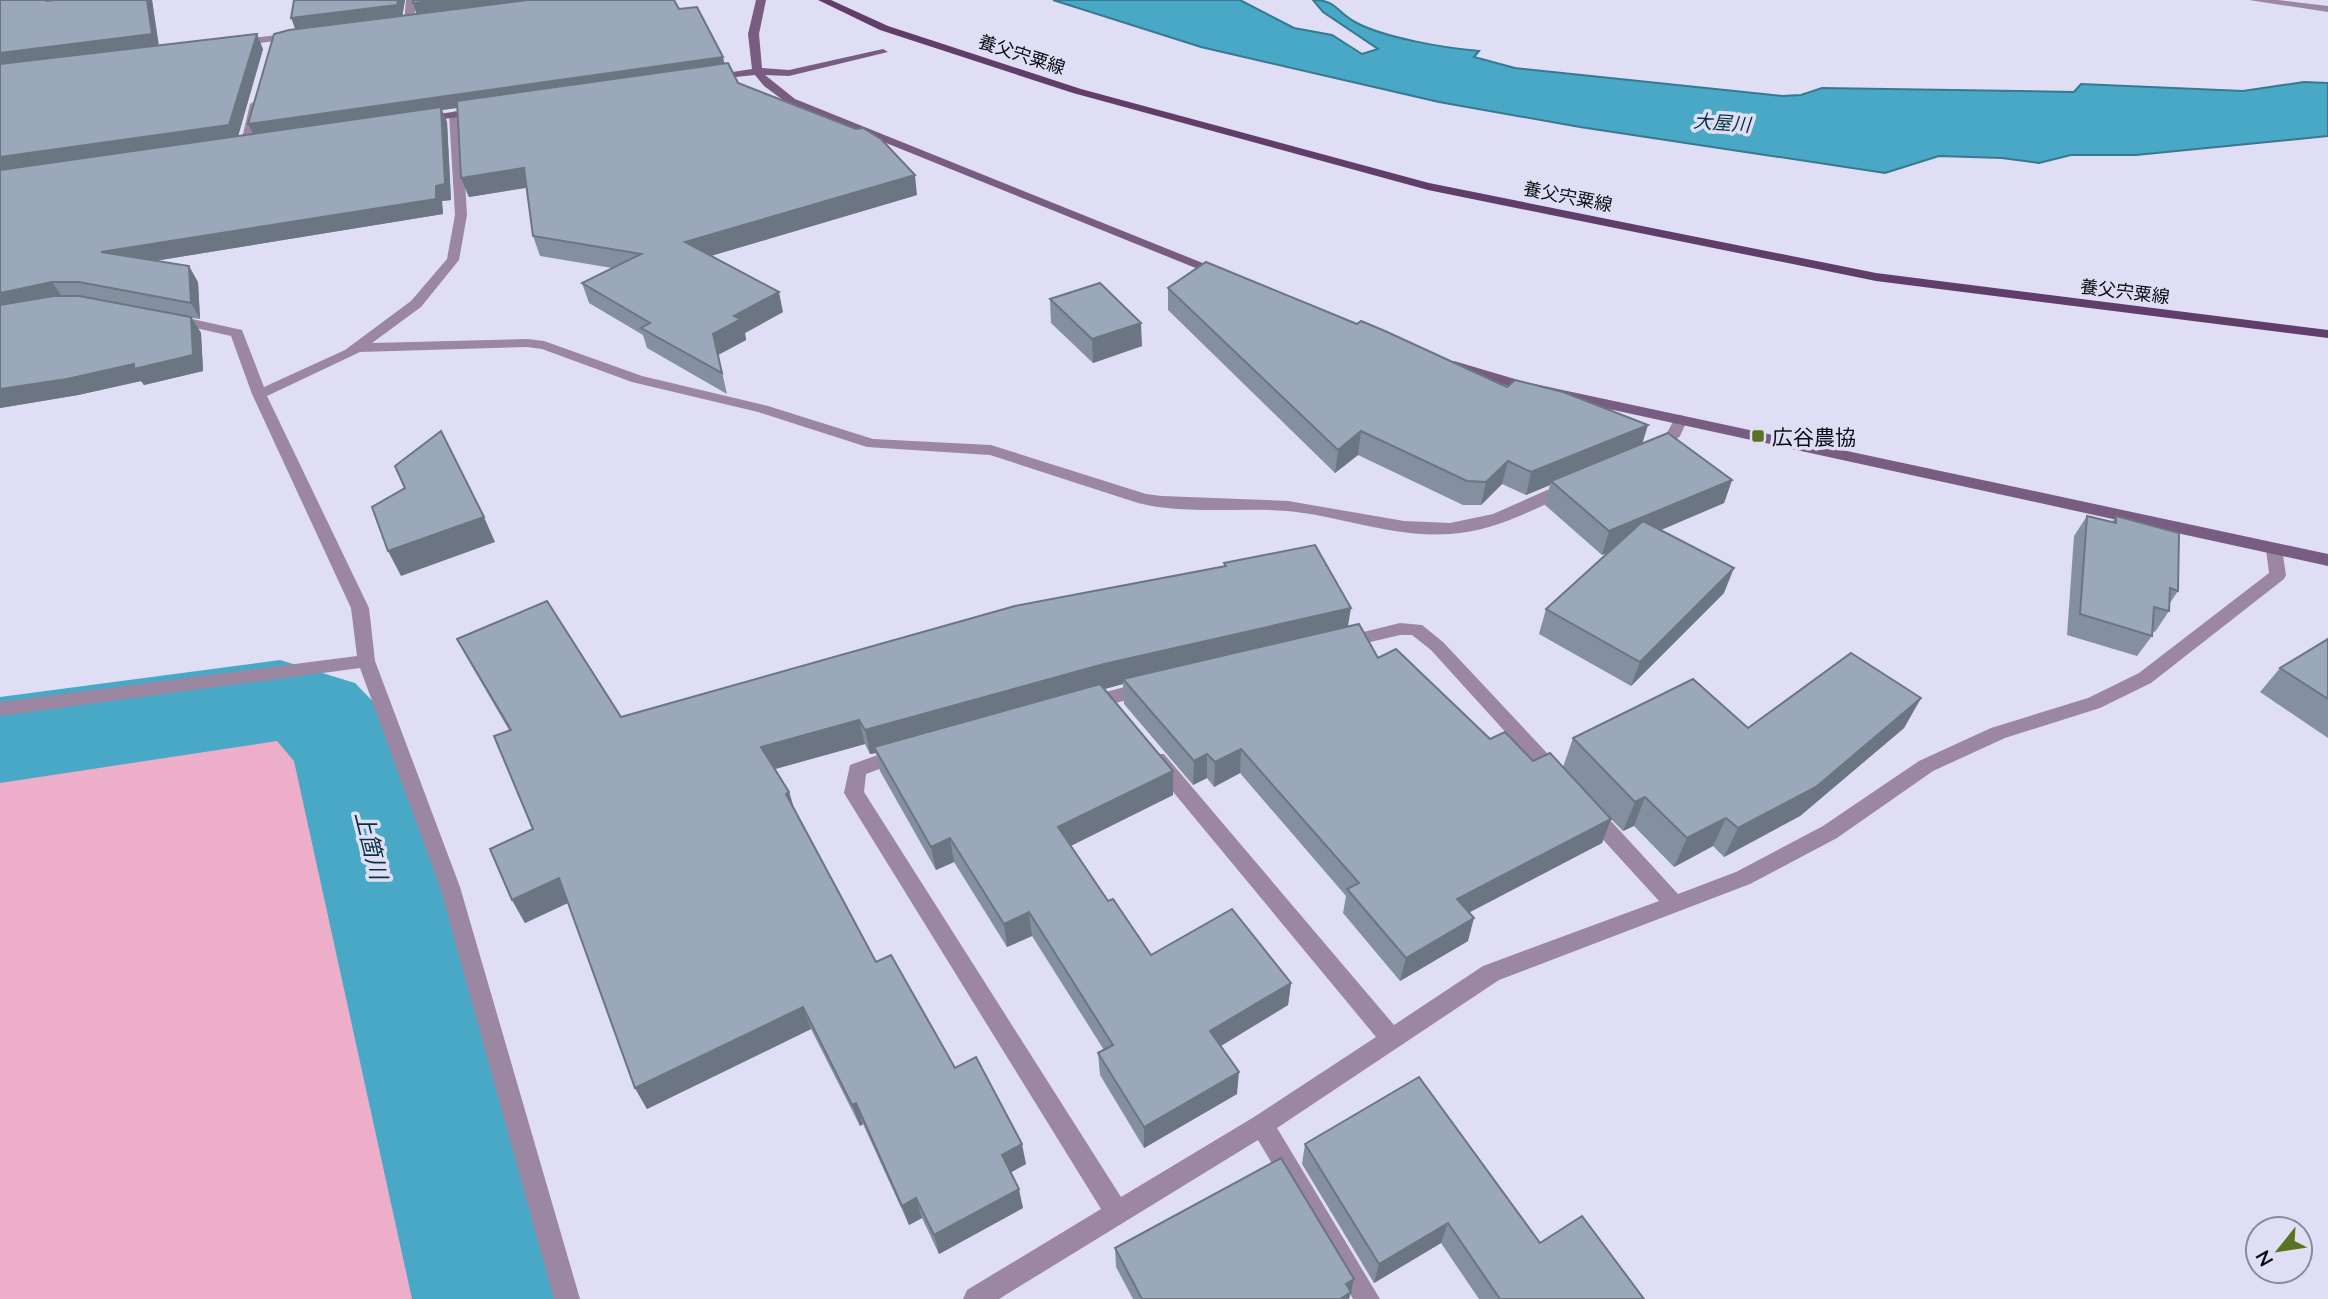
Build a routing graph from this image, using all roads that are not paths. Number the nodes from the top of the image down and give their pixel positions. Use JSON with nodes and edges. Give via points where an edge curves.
{"nodes":[{"id":1,"x":411,"y":0,"type":"edge"},
{"id":2,"x":761,"y":0,"type":"edge"},
{"id":3,"x":823,"y":0,"type":"edge"},
{"id":4,"x":2254,"y":0,"type":"edge"},
{"id":5,"x":2328,"y":9,"type":"edge"},
{"id":6,"x":423,"y":21,"type":"edge"},
{"id":7,"x":409,"y":23,"type":"junction"},
{"id":8,"x":396,"y":24,"type":"edge"},
{"id":9,"x":301,"y":36,"type":"edge"},
{"id":10,"x":274,"y":39,"type":"junction"},
{"id":11,"x":221,"y":45,"type":"edge"},
{"id":12,"x":271,"y":52,"type":"edge"},
{"id":13,"x":883,"y":52,"type":"dead end"},
{"id":14,"x":758,"y":71,"type":"junction"},
{"id":15,"x":703,"y":79,"type":"edge"},
{"id":16,"x":259,"y":92,"type":"edge"},
{"id":17,"x":496,"y":108,"type":"edge"},
{"id":18,"x":455,"y":114,"type":"junction"},
{"id":19,"x":415,"y":120,"type":"edge"},
{"id":20,"x":257,"y":143,"type":"edge"},
{"id":21,"x":244,"y":145,"type":"junction"},
{"id":22,"x":230,"y":147,"type":"edge"},
{"id":23,"x":1244,"y":282,"type":"edge"},
{"id":24,"x":156,"y":316,"type":"edge"},
{"id":25,"x":2328,"y":334,"type":"edge"},
{"id":26,"x":356,"y":348,"type":"junction"},
{"id":27,"x":1442,"y":360,"type":"edge"},
{"id":28,"x":259,"y":394,"type":"junction"},
{"id":29,"x":1681,"y":419,"type":"junction"},
{"id":30,"x":1635,"y":460,"type":"edge"},
{"id":31,"x":1586,"y":480,"type":"edge"},
{"id":32,"x":2274,"y":549,"type":"junction"},
{"id":33,"x":2328,"y":560,"type":"edge"},
{"id":34,"x":1320,"y":648,"type":"edge"},
{"id":35,"x":366,"y":660,"type":"junction"},
{"id":36,"x":1172,"y":682,"type":"edge"},
{"id":37,"x":1106,"y":698,"type":"junction"},
{"id":38,"x":0,"y":709,"type":"edge"},
{"id":39,"x":1066,"y":709,"type":"edge"},
{"id":40,"x":1124,"y":719,"type":"edge"},
{"id":41,"x":1141,"y":741,"type":"edge"},
{"id":42,"x":922,"y":748,"type":"edge"},
{"id":43,"x":1565,"y":785,"type":"edge"},
{"id":44,"x":1583,"y":804,"type":"edge"},
{"id":45,"x":1675,"y":904,"type":"junction"},
{"id":46,"x":1391,"y":1038,"type":"junction"},
{"id":47,"x":1262,"y":1125,"type":"junction"},
{"id":48,"x":1117,"y":1212,"type":"junction"},
{"id":49,"x":567,"y":1299,"type":"edge"},
{"id":50,"x":976,"y":1299,"type":"edge"},
{"id":51,"x":1367,"y":1299,"type":"edge"}],
"edges":[{"from":1,"to":7,"type":"street"},
{"from":2,"to":14,"type":"street","via":[[754,18]]},
{"from":3,"to":25,"type":"main road","name":"養父宍粟線","via":[[884,27],[1077,91],[1428,186],[1876,277]]},
{"from":4,"to":5,"type":"street"},
{"from":6,"to":7,"type":"street"},
{"from":7,"to":8,"type":"street"},
{"from":9,"to":10,"type":"street"},
{"from":10,"to":11,"type":"street"},
{"from":10,"to":12,"type":"street"},
{"from":13,"to":14,"type":"street","via":[[789,73]]},
{"from":14,"to":15,"type":"street"},
{"from":14,"to":23,"type":"street","via":[[791,100]]},
{"from":16,"to":21,"type":"street"},
{"from":17,"to":18,"type":"street"},
{"from":18,"to":19,"type":"street"},
{"from":18,"to":26,"type":"street","via":[[461,215],[453,260],[416,304]]},
{"from":20,"to":21,"type":"street"},
{"from":21,"to":22,"type":"street"},
{"from":24,"to":28,"type":"street","via":[[237,333]]},
{"from":26,"to":28,"type":"street"},
{"from":26,"to":31,"type":"street","via":[[544,345],[637,379],[763,409],[872,444],[991,450],[1168,503],[1290,506],[1392,526],[1439,529],[1474,525]]},
{"from":27,"to":29,"type":"street","via":[[1522,386]]},
{"from":28,"to":35,"type":"street","via":[[360,608]]},
{"from":29,"to":30,"type":"street","via":[[1659,449]]},
{"from":29,"to":32,"type":"street"},
{"from":32,"to":33,"type":"street"},
{"from":32,"to":45,"type":"street","via":[[2278,575],[2144,678],[2094,703],[1998,733],[1927,766],[1830,832],[1743,878]]},
{"from":34,"to":43,"type":"street","via":[[1416,629]]},
{"from":35,"to":38,"type":"street"},
{"from":35,"to":49,"type":"street","via":[[450,887]]},
{"from":36,"to":37,"type":"street"},
{"from":37,"to":39,"type":"street"},
{"from":37,"to":40,"type":"street"},
{"from":41,"to":46,"type":"street"},
{"from":42,"to":48,"type":"street","via":[[858,770],[855,793]]},
{"from":44,"to":45,"type":"street"},
{"from":45,"to":46,"type":"street","via":[[1490,973]]},
{"from":46,"to":47,"type":"street"},
{"from":47,"to":48,"type":"street"},
{"from":47,"to":51,"type":"street"},
{"from":48,"to":50,"type":"street"}]}
